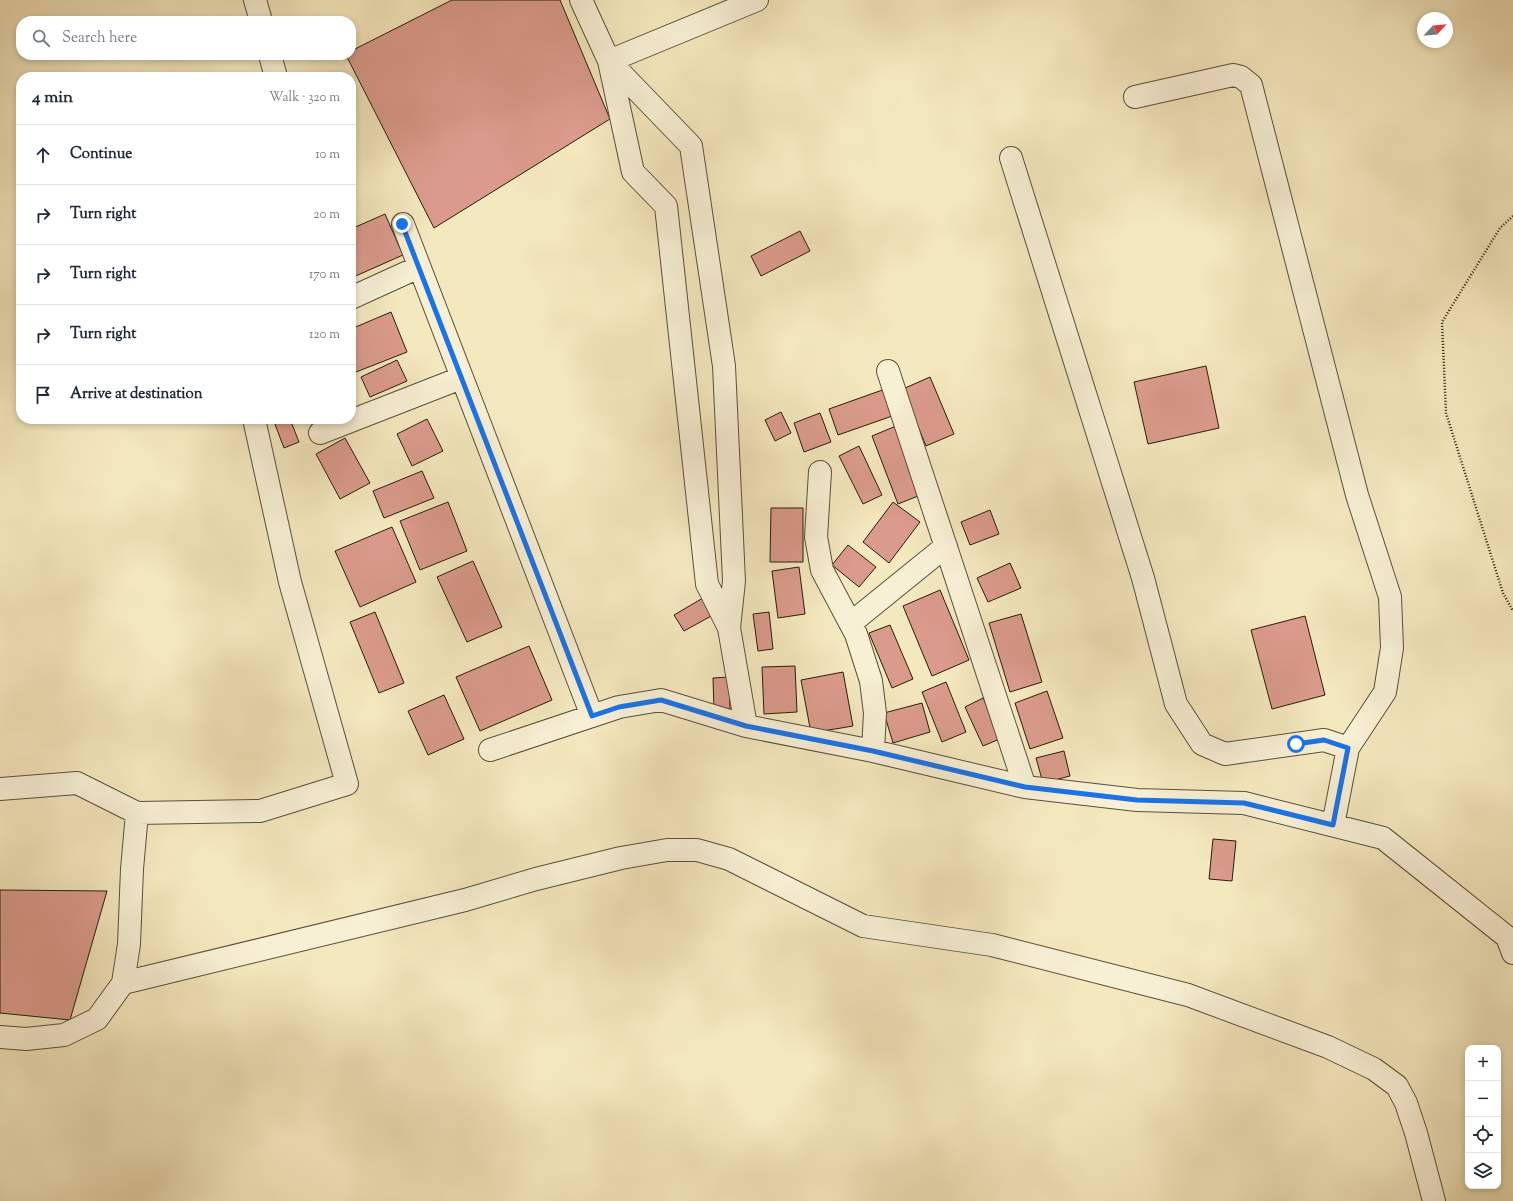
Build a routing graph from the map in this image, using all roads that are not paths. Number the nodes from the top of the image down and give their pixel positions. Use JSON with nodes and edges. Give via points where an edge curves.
{"nodes":[{"id":1,"x":255,"y":0,"type":"edge"},
{"id":2,"x":581,"y":0,"type":"edge"},
{"id":3,"x":757,"y":0,"type":"edge"},
{"id":4,"x":260,"y":16,"type":"edge"},
{"id":5,"x":271,"y":60,"type":"edge"},
{"id":6,"x":609,"y":61,"type":"junction"},
{"id":7,"x":275,"y":72,"type":"edge"},
{"id":8,"x":1135,"y":97,"type":"dead end"},
{"id":9,"x":1011,"y":158,"type":"dead end"},
{"id":10,"x":402,"y":224,"type":"dead end"},
{"id":11,"x":419,"y":267,"type":"junction"},
{"id":12,"x":356,"y":296,"type":"edge"},
{"id":13,"x":888,"y":371,"type":"dead end"},
{"id":14,"x":461,"y":378,"type":"junction"},
{"id":15,"x":356,"y":419,"type":"edge"},
{"id":16,"x":255,"y":424,"type":"edge"},
{"id":17,"x":343,"y":424,"type":"edge"},
{"id":18,"x":320,"y":433,"type":"dead end"},
{"id":19,"x":820,"y":472,"type":"dead end"},
{"id":20,"x":946,"y":546,"type":"junction"},
{"id":21,"x":851,"y":623,"type":"junction"},
{"id":22,"x":729,"y":628,"type":"junction"},
{"id":23,"x":592,"y":716,"type":"junction"},
{"id":24,"x":746,"y":726,"type":"junction"},
{"id":25,"x":1348,"y":748,"type":"junction"},
{"id":26,"x":490,"y":750,"type":"dead end"},
{"id":27,"x":873,"y":751,"type":"junction"},
{"id":28,"x":1025,"y":787,"type":"junction"},
{"id":29,"x":0,"y":789,"type":"edge"},
{"id":30,"x":137,"y":813,"type":"junction"},
{"id":31,"x":1333,"y":825,"type":"junction"},
{"id":32,"x":1513,"y":953,"type":"edge"},
{"id":33,"x":123,"y":983,"type":"junction"},
{"id":34,"x":0,"y":1037,"type":"edge"},
{"id":35,"x":1434,"y":1201,"type":"edge"}],
"edges":[{"from":1,"to":4,"type":"street"},
{"from":2,"to":6,"type":"street"},
{"from":3,"to":6,"type":"street"},
{"from":5,"to":7,"type":"street"},
{"from":6,"to":22,"type":"street","via":[[633,172],[666,206],[707,584]]},
{"from":6,"to":22,"type":"street","via":[[691,146],[724,366],[734,581]]},
{"from":8,"to":25,"type":"street","via":[[1233,74],[1251,85],[1357,495],[1390,597],[1392,648],[1385,692]]},
{"from":9,"to":25,"type":"street","via":[[1143,578],[1176,704],[1202,744],[1225,754],[1324,740]]},
{"from":10,"to":11,"type":"street"},
{"from":11,"to":12,"type":"street"},
{"from":11,"to":14,"type":"street"},
{"from":13,"to":20,"type":"street"},
{"from":14,"to":15,"type":"street"},
{"from":14,"to":23,"type":"street"},
{"from":16,"to":30,"type":"street","via":[[290,582],[347,784],[260,811]]},
{"from":17,"to":18,"type":"street"},
{"from":19,"to":21,"type":"street","via":[[816,537],[822,570]]},
{"from":20,"to":21,"type":"street"},
{"from":20,"to":28,"type":"street"},
{"from":21,"to":27,"type":"street","via":[[871,681],[875,712]]},
{"from":22,"to":24,"type":"street"},
{"from":23,"to":24,"type":"street","via":[[619,707],[661,700]]},
{"from":23,"to":26,"type":"street"},
{"from":24,"to":27,"type":"street"},
{"from":25,"to":31,"type":"street"},
{"from":27,"to":28,"type":"street"},
{"from":28,"to":31,"type":"street","via":[[1137,800],[1244,803]]},
{"from":29,"to":30,"type":"street","via":[[77,783]]},
{"from":30,"to":33,"type":"street","via":[[129,944]]},
{"from":31,"to":32,"type":"street","via":[[1383,838],[1507,937]]},
{"from":33,"to":34,"type":"street","via":[[97,1019],[64,1035],[26,1039]]},
{"from":33,"to":35,"type":"street","via":[[465,900],[621,858],[667,850],[697,850],[729,859],[863,926],[992,945],[1188,995],[1328,1047],[1374,1068],[1397,1086],[1406,1103]]}]}
